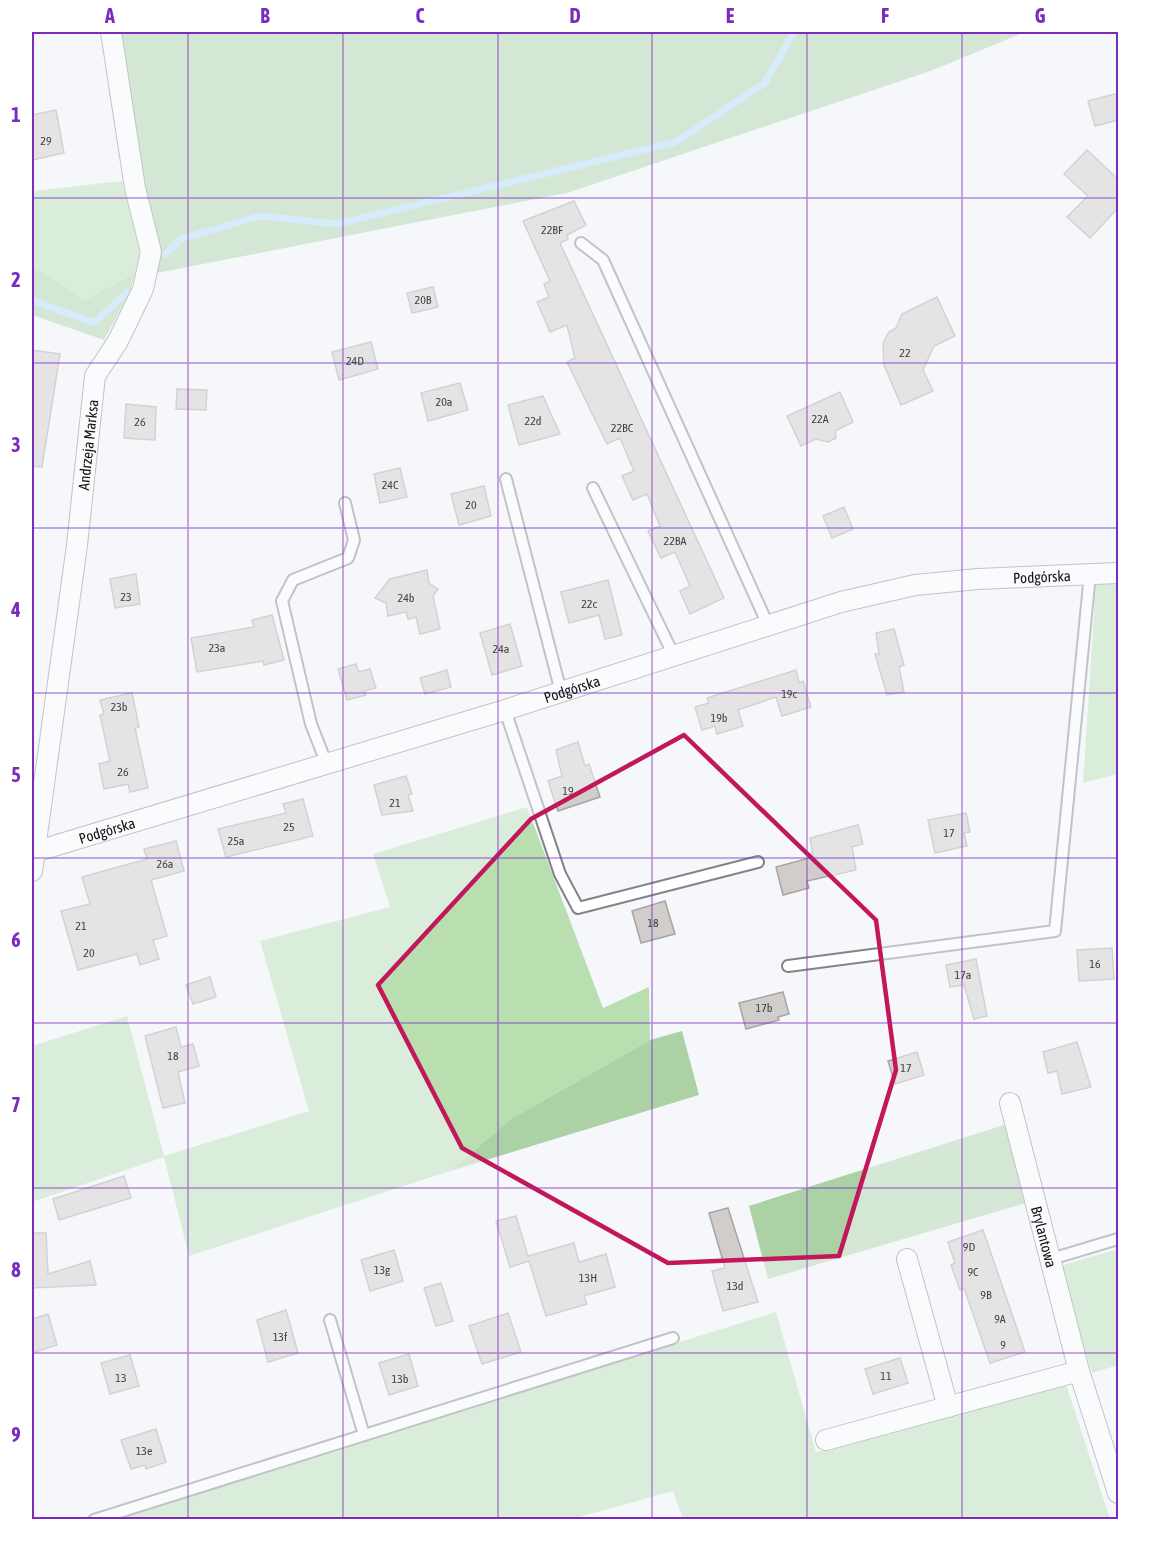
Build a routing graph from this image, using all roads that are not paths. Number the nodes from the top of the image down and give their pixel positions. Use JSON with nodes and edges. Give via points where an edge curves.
{"nodes":[{"id":1,"x":111,"y":32,"type":"edge"},
{"id":2,"x":581,"y":243,"type":"dead end"},
{"id":3,"x":506,"y":479,"type":"dead end"},
{"id":4,"x":594,"y":488,"type":"dead end"},
{"id":5,"x":345,"y":503,"type":"dead end"},
{"id":6,"x":1119,"y":573,"type":"edge"},
{"id":7,"x":1090,"y":574,"type":"junction"},
{"id":8,"x":768,"y":625,"type":"junction"},
{"id":9,"x":674,"y":656,"type":"junction"},
{"id":10,"x":561,"y":692,"type":"junction"},
{"id":11,"x":505,"y":710,"type":"junction"},
{"id":12,"x":41,"y":720,"type":"edge"},
{"id":13,"x":327,"y":765,"type":"junction"},
{"id":14,"x":33,"y":862,"type":"edge"},
{"id":15,"x":758,"y":862,"type":"dead end"},
{"id":16,"x":788,"y":966,"type":"dead end"},
{"id":17,"x":1010,"y":1103,"type":"dead end"},
{"id":18,"x":1119,"y":1239,"type":"edge"},
{"id":19,"x":907,"y":1259,"type":"dead end"},
{"id":20,"x":1050,"y":1259,"type":"junction"},
{"id":21,"x":330,"y":1320,"type":"dead end"},
{"id":22,"x":674,"y":1338,"type":"dead end"},
{"id":23,"x":1079,"y":1371,"type":"junction"},
{"id":24,"x":948,"y":1407,"type":"junction"},
{"id":25,"x":364,"y":1435,"type":"junction"},
{"id":26,"x":826,"y":1440,"type":"dead end"},
{"id":27,"x":1119,"y":1493,"type":"edge"},
{"id":28,"x":94,"y":1520,"type":"edge"}],
"edges":[{"from":1,"to":12,"type":"street","name":"Andrzeja Marksa","via":[[135,188],[151,252],[143,289],[118,341],[95,376],[77,545]]},
{"from":2,"to":8,"type":"lane","via":[[603,260]]},
{"from":3,"to":10,"type":"lane"},
{"from":4,"to":9,"type":"lane"},
{"from":5,"to":13,"type":"lane","via":[[354,540],[348,558],[293,580],[282,601],[311,724]]},
{"from":6,"to":7,"type":"street","name":"Podgórska"},
{"from":7,"to":8,"type":"street","name":"Podgórska","via":[[915,585],[841,602]]},
{"from":7,"to":16,"type":"lane","via":[[1055,931]]},
{"from":8,"to":9,"type":"street","name":"Podgórska"},
{"from":9,"to":10,"type":"street","name":"Podgórska"},
{"from":10,"to":11,"type":"street","name":"Podgórska"},
{"from":11,"to":13,"type":"street","name":"Podgórska"},
{"from":11,"to":15,"type":"lane","via":[[560,874],[578,908]]},
{"from":12,"to":14,"type":"street","name":"Andrzeja Marksa"},
{"from":13,"to":14,"type":"street","name":"Podgórska"},
{"from":17,"to":20,"type":"street","name":"Brylantowa"},
{"from":18,"to":20,"type":"lane"},
{"from":19,"to":24,"type":"street"},
{"from":20,"to":23,"type":"street","name":"Brylantowa"},
{"from":21,"to":25,"type":"lane"},
{"from":22,"to":25,"type":"lane"},
{"from":23,"to":24,"type":"street"},
{"from":23,"to":27,"type":"street","name":"Brylantowa"},
{"from":24,"to":26,"type":"street"},
{"from":25,"to":28,"type":"lane"}]}
